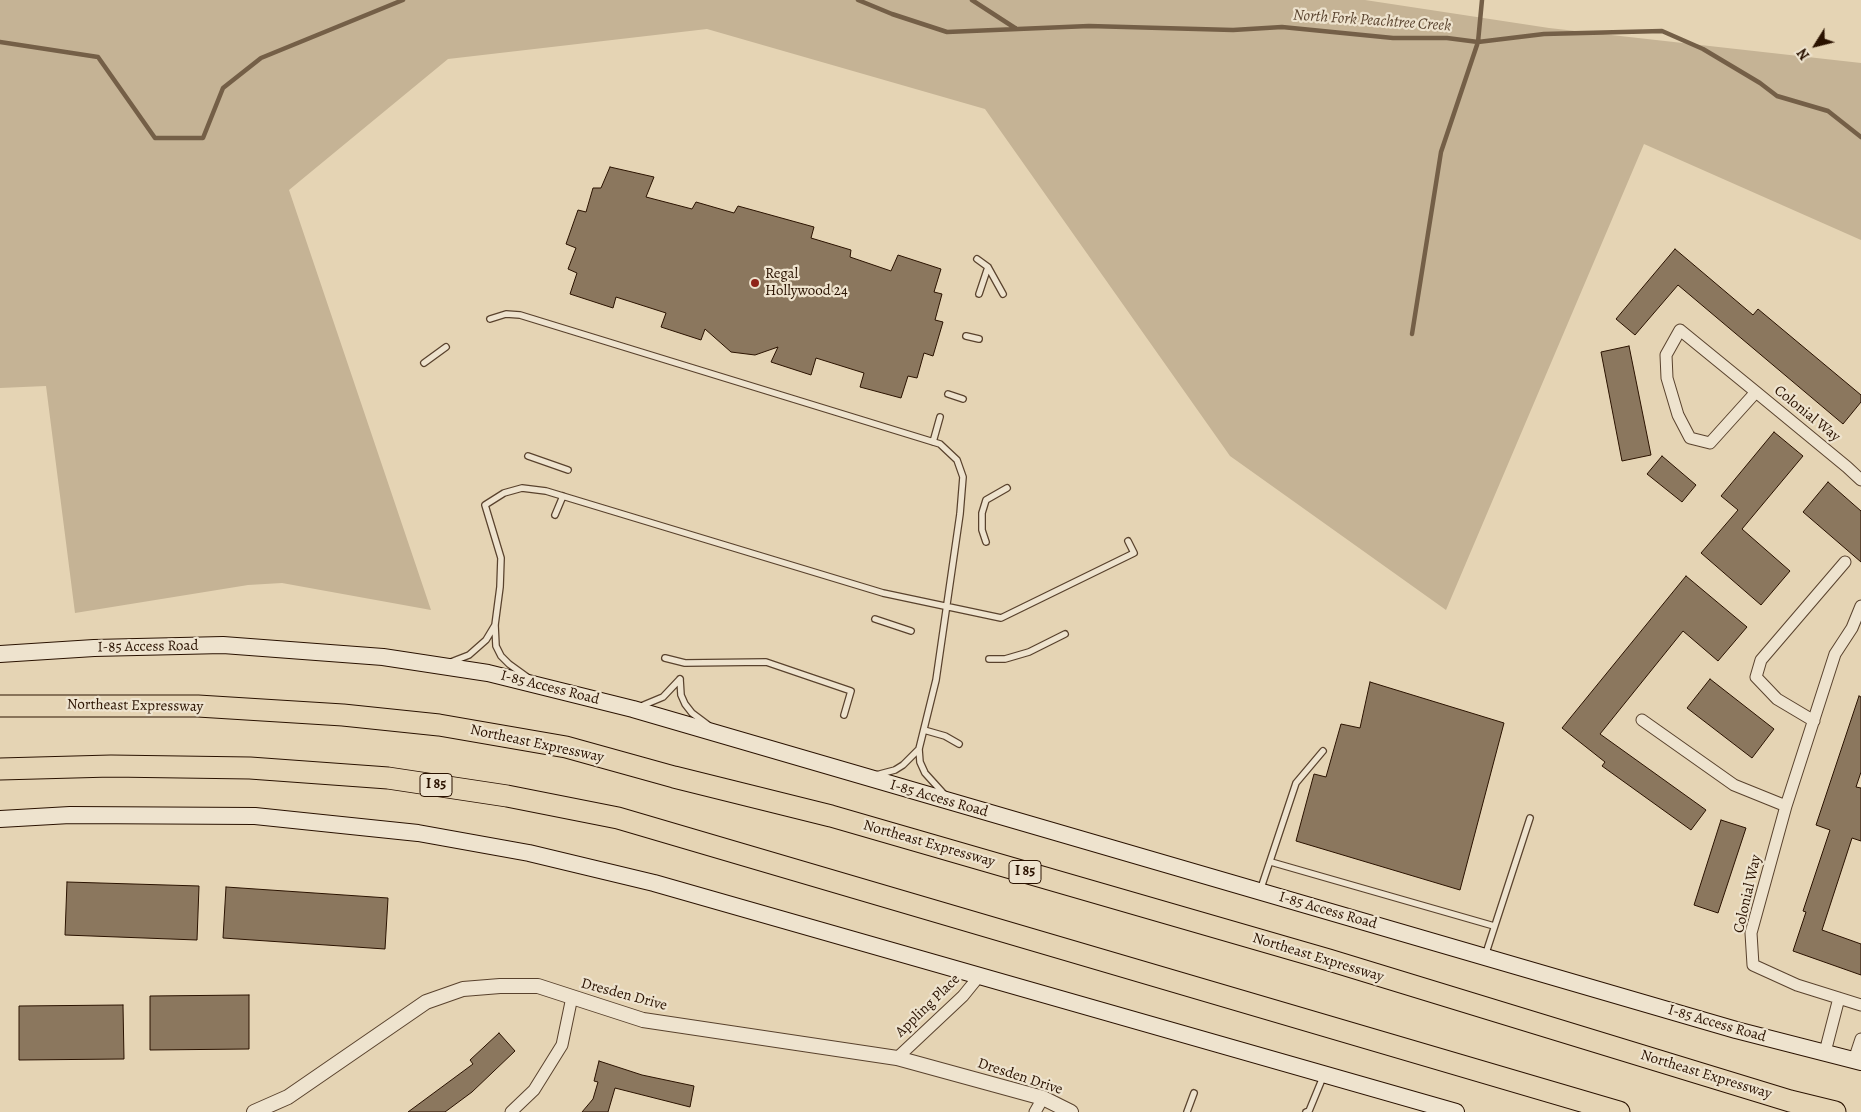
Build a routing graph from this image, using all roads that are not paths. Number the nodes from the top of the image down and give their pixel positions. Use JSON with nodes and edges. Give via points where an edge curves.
{"nodes":[{"id":1,"x":977,"y":259,"type":"dead end"},
{"id":2,"x":988,"y":268,"type":"junction"},
{"id":3,"x":979,"y":294,"type":"dead end"},
{"id":4,"x":1003,"y":294,"type":"dead end"},
{"id":5,"x":490,"y":319,"type":"dead end"},
{"id":6,"x":966,"y":336,"type":"dead end"},
{"id":7,"x":979,"y":339,"type":"dead end"},
{"id":8,"x":446,"y":347,"type":"dead end"},
{"id":9,"x":424,"y":363,"type":"dead end"},
{"id":10,"x":1756,"y":392,"type":"junction"},
{"id":11,"x":948,"y":394,"type":"dead end"},
{"id":12,"x":963,"y":399,"type":"dead end"},
{"id":13,"x":940,"y":417,"type":"dead end"},
{"id":14,"x":933,"y":442,"type":"junction"},
{"id":15,"x":528,"y":456,"type":"dead end"},
{"id":16,"x":1861,"y":463,"type":"edge"},
{"id":17,"x":1847,"y":467,"type":"junction"},
{"id":18,"x":568,"y":470,"type":"dead end"},
{"id":19,"x":1861,"y":480,"type":"edge"},
{"id":20,"x":1007,"y":488,"type":"dead end"},
{"id":21,"x":563,"y":496,"type":"junction"},
{"id":22,"x":555,"y":515,"type":"dead end"},
{"id":23,"x":1128,"y":541,"type":"dead end"},
{"id":24,"x":986,"y":542,"type":"dead end"},
{"id":25,"x":1845,"y":562,"type":"dead end"},
{"id":26,"x":1861,"y":606,"type":"edge"},
{"id":27,"x":946,"y":607,"type":"junction"},
{"id":28,"x":874,"y":619,"type":"dead end"},
{"id":29,"x":495,"y":625,"type":"junction"},
{"id":30,"x":911,"y":631,"type":"dead end"},
{"id":31,"x":1856,"y":631,"type":"edge"},
{"id":32,"x":1066,"y":634,"type":"dead end"},
{"id":33,"x":0,"y":654,"type":"edge"},
{"id":34,"x":665,"y":658,"type":"dead end"},
{"id":35,"x":989,"y":659,"type":"dead end"},
{"id":36,"x":441,"y":666,"type":"junction"},
{"id":37,"x":539,"y":685,"type":"junction"},
{"id":38,"x":0,"y":706,"type":"edge"},
{"id":39,"x":633,"y":709,"type":"junction"},
{"id":40,"x":844,"y":715,"type":"dead end"},
{"id":41,"x":1642,"y":720,"type":"dead end"},
{"id":42,"x":1814,"y":721,"type":"junction"},
{"id":43,"x":924,"y":730,"type":"junction"},
{"id":44,"x":724,"y":735,"type":"junction"},
{"id":45,"x":959,"y":744,"type":"dead end"},
{"id":46,"x":919,"y":749,"type":"junction"},
{"id":47,"x":1322,"y":751,"type":"dead end"},
{"id":48,"x":0,"y":769,"type":"edge"},
{"id":49,"x":866,"y":777,"type":"junction"},
{"id":50,"x":955,"y":803,"type":"junction"},
{"id":51,"x":1786,"y":806,"type":"junction"},
{"id":52,"x":1530,"y":818,"type":"dead end"},
{"id":53,"x":0,"y":819,"type":"edge"},
{"id":54,"x":1271,"y":862,"type":"junction"},
{"id":55,"x":1260,"y":892,"type":"junction"},
{"id":56,"x":1494,"y":926,"type":"junction"},
{"id":57,"x":1485,"y":956,"type":"junction"},
{"id":58,"x":980,"y":976,"type":"junction"},
{"id":59,"x":572,"y":997,"type":"junction"},
{"id":60,"x":1840,"y":998,"type":"junction"},
{"id":61,"x":1861,"y":1005,"type":"edge"},
{"id":62,"x":1861,"y":1039,"type":"edge"},
{"id":63,"x":1825,"y":1052,"type":"junction"},
{"id":64,"x":897,"y":1058,"type":"junction"},
{"id":65,"x":1858,"y":1061,"type":"edge"},
{"id":66,"x":1323,"y":1075,"type":"junction"},
{"id":67,"x":1194,"y":1092,"type":"dead end"},
{"id":68,"x":1043,"y":1098,"type":"junction"},
{"id":69,"x":254,"y":1112,"type":"edge"},
{"id":70,"x":511,"y":1112,"type":"edge"},
{"id":71,"x":1034,"y":1112,"type":"edge"},
{"id":72,"x":1071,"y":1112,"type":"edge"},
{"id":73,"x":1187,"y":1112,"type":"edge"},
{"id":74,"x":1308,"y":1112,"type":"edge"},
{"id":75,"x":1456,"y":1112,"type":"edge"},
{"id":76,"x":1619,"y":1112,"type":"edge"},
{"id":77,"x":1835,"y":1112,"type":"edge"}],
"edges":[{"from":1,"to":2,"type":"lane"},
{"from":2,"to":3,"type":"lane"},
{"from":2,"to":4,"type":"lane"},
{"from":5,"to":14,"type":"lane","via":[[520,314]]},
{"from":6,"to":7,"type":"lane"},
{"from":8,"to":9,"type":"lane"},
{"from":10,"to":10,"type":"street","name":"Colonial Way","via":[[1710,443],[1690,438],[1678,415],[1668,378],[1666,355],[1680,330]]},
{"from":10,"to":17,"type":"street","name":"Colonial Way"},
{"from":11,"to":12,"type":"lane"},
{"from":13,"to":14,"type":"lane"},
{"from":14,"to":27,"type":"lane","via":[[940,444],[957,460],[963,477]]},
{"from":15,"to":18,"type":"lane"},
{"from":16,"to":17,"type":"street"},
{"from":17,"to":19,"type":"street","name":"Colonial Way"},
{"from":20,"to":24,"type":"lane","via":[[986,500],[982,530]]},
{"from":21,"to":22,"type":"lane"},
{"from":21,"to":27,"type":"lane","via":[[883,593]]},
{"from":21,"to":29,"type":"lane","via":[[522,488],[504,493],[485,505],[501,558]]},
{"from":23,"to":27,"type":"lane","via":[[1134,553],[1001,618]]},
{"from":25,"to":42,"type":"street","via":[[1760,660],[1756,677],[1776,699]]},
{"from":26,"to":31,"type":"street","name":"Colonial Way"},
{"from":27,"to":43,"type":"lane","via":[[936,680]]},
{"from":28,"to":30,"type":"lane"},
{"from":29,"to":36,"type":"lane","via":[[486,640],[470,655]]},
{"from":29,"to":37,"type":"lane","via":[[496,646],[501,656]]},
{"from":31,"to":42,"type":"street","name":"Colonial Way","via":[[1835,654]]},
{"from":32,"to":35,"type":"lane","via":[[1029,652],[1006,659]]},
{"from":33,"to":36,"type":"main road","name":"I-85 Access Road","via":[[223,645],[383,657]]},
{"from":34,"to":40,"type":"lane","via":[[685,664],[766,662],[851,691]]},
{"from":36,"to":37,"type":"main road","name":"I-85 Access Road"},
{"from":37,"to":39,"type":"main road","name":"I-85 Access Road"},
{"from":38,"to":77,"type":"highway","name":"Northeast Expressway","number":"I 85","via":[[198,706],[343,715],[439,725],[566,747],[851,821]]},
{"from":39,"to":44,"type":"main road","name":"I-85 Access Road"},
{"from":39,"to":44,"type":"lane","via":[[663,697],[680,679],[681,695],[692,713]]},
{"from":41,"to":51,"type":"street","via":[[1734,785]]},
{"from":42,"to":51,"type":"street","name":"Colonial Way"},
{"from":43,"to":45,"type":"lane"},
{"from":43,"to":46,"type":"lane"},
{"from":44,"to":49,"type":"main road","name":"I-85 Access Road"},
{"from":46,"to":49,"type":"lane","via":[[895,770]]},
{"from":46,"to":50,"type":"lane","via":[[925,773]]},
{"from":47,"to":54,"type":"lane","via":[[1296,782]]},
{"from":48,"to":76,"type":"highway","number":"I 85","via":[[111,766],[240,768],[388,778],[507,796],[618,818]]},
{"from":49,"to":50,"type":"main road","name":"I-85 Access Road"},
{"from":50,"to":55,"type":"main road","name":"I-85 Access Road"},
{"from":51,"to":60,"type":"street","name":"Colonial Way","via":[[1751,933],[1753,965]]},
{"from":52,"to":56,"type":"lane"},
{"from":53,"to":58,"type":"main road","via":[[70,815],[255,816],[418,833],[529,853],[654,883]]},
{"from":54,"to":55,"type":"lane"},
{"from":54,"to":56,"type":"lane"},
{"from":55,"to":57,"type":"main road","name":"I-85 Access Road"},
{"from":56,"to":57,"type":"lane"},
{"from":57,"to":63,"type":"main road","name":"I-85 Access Road","via":[[1792,1046]]},
{"from":58,"to":64,"type":"street","name":"Appling Place","via":[[964,996]]},
{"from":58,"to":66,"type":"main road"},
{"from":59,"to":64,"type":"street","name":"Dresden Drive","via":[[643,1020]]},
{"from":59,"to":69,"type":"street","name":"Dresden Drive","via":[[538,986],[500,986],[463,989],[426,1002],[288,1097]]},
{"from":59,"to":70,"type":"street","via":[[562,1045],[534,1090]]},
{"from":60,"to":61,"type":"street","name":"Colonial Way"},
{"from":60,"to":63,"type":"street"},
{"from":62,"to":65,"type":"street"},
{"from":63,"to":65,"type":"main road","name":"I-85 Access Road"},
{"from":64,"to":68,"type":"street","name":"Dresden Drive"},
{"from":66,"to":74,"type":"lane"},
{"from":66,"to":75,"type":"main road"},
{"from":67,"to":73,"type":"lane"},
{"from":68,"to":71,"type":"street"},
{"from":68,"to":72,"type":"street","name":"Dresden Drive"}]}
